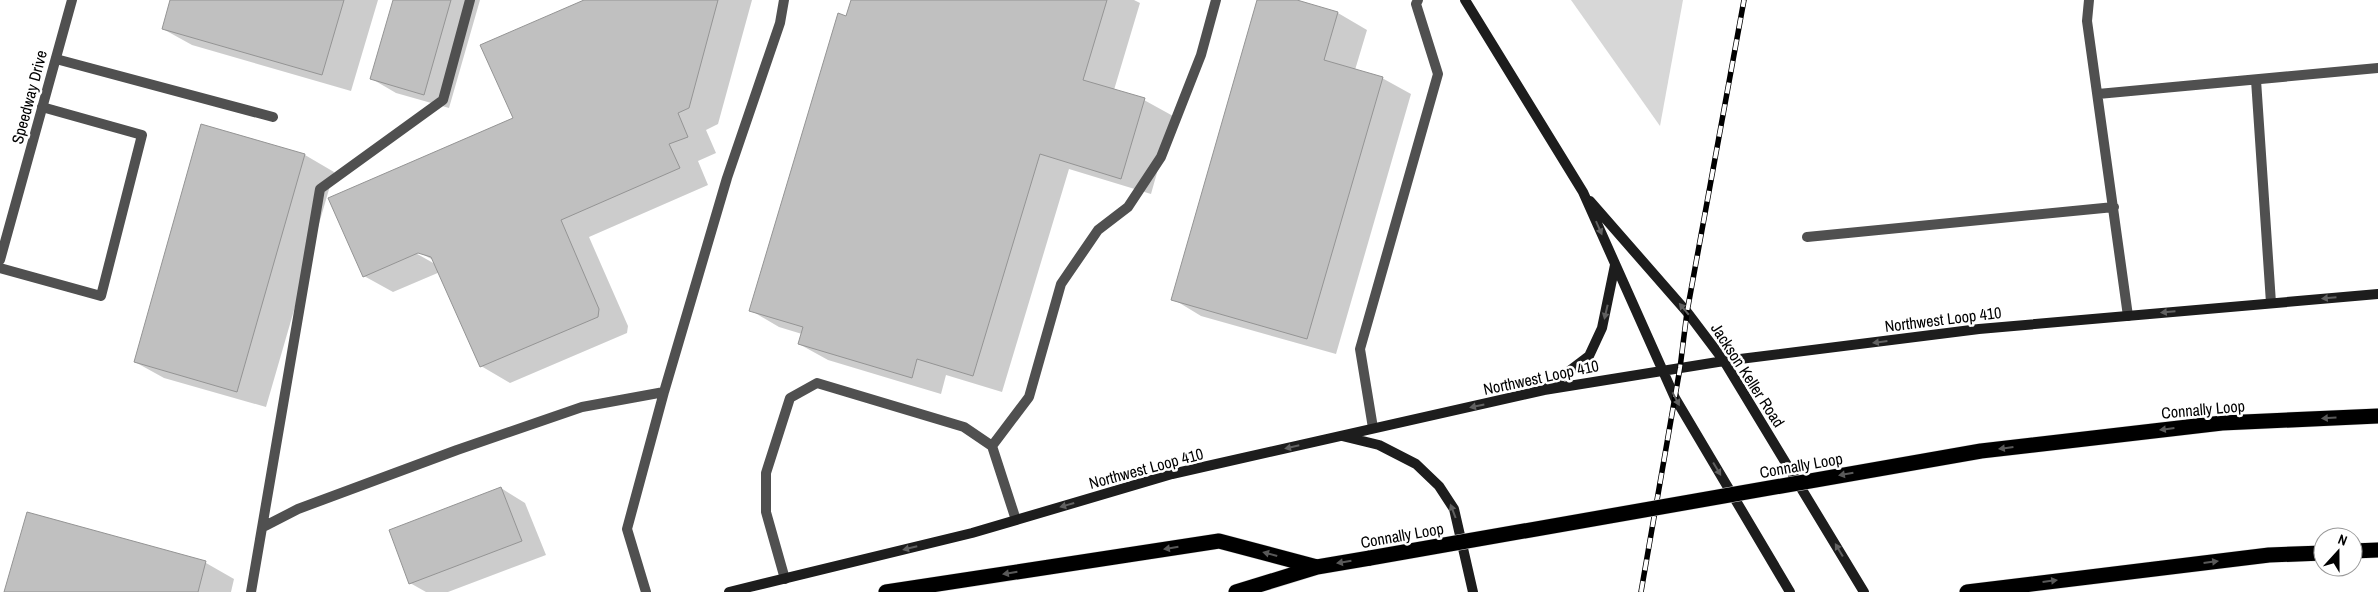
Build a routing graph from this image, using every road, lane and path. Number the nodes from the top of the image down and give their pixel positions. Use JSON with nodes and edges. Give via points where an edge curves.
{"nodes":[{"id":1,"x":72,"y":0,"type":"edge"},
{"id":2,"x":470,"y":0,"type":"edge"},
{"id":3,"x":784,"y":0,"type":"edge"},
{"id":4,"x":1216,"y":0,"type":"edge"},
{"id":5,"x":1418,"y":0,"type":"edge"},
{"id":6,"x":1465,"y":0,"type":"edge"},
{"id":7,"x":2089,"y":0,"type":"edge"},
{"id":8,"x":56,"y":59,"type":"junction"},
{"id":9,"x":2378,"y":68,"type":"edge"},
{"id":10,"x":2256,"y":80,"type":"junction"},
{"id":11,"x":2098,"y":94,"type":"junction"},
{"id":12,"x":42,"y":107,"type":"junction"},
{"id":13,"x":273,"y":117,"type":"dead end"},
{"id":14,"x":1583,"y":192,"type":"junction"},
{"id":15,"x":2114,"y":207,"type":"junction"},
{"id":16,"x":1806,"y":237,"type":"dead end"},
{"id":17,"x":0,"y":260,"type":"edge"},
{"id":18,"x":1615,"y":264,"type":"junction"},
{"id":19,"x":0,"y":268,"type":"edge"},
{"id":20,"x":2378,"y":294,"type":"edge"},
{"id":21,"x":2271,"y":303,"type":"junction"},
{"id":22,"x":2128,"y":316,"type":"junction"},
{"id":23,"x":1724,"y":361,"type":"junction"},
{"id":24,"x":1662,"y":370,"type":"junction"},
{"id":25,"x":1544,"y":390,"type":"junction"},
{"id":26,"x":664,"y":392,"type":"junction"},
{"id":27,"x":2378,"y":416,"type":"edge"},
{"id":28,"x":1374,"y":428,"type":"junction"},
{"id":29,"x":1339,"y":436,"type":"junction"},
{"id":30,"x":992,"y":446,"type":"junction"},
{"id":31,"x":1016,"y":520,"type":"junction"},
{"id":32,"x":263,"y":527,"type":"junction"},
{"id":33,"x":2378,"y":550,"type":"edge"},
{"id":34,"x":2363,"y":551,"type":"edge"},
{"id":35,"x":2313,"y":553,"type":"edge"},
{"id":36,"x":1317,"y":566,"type":"junction"},
{"id":37,"x":785,"y":579,"type":"junction"},
{"id":38,"x":251,"y":592,"type":"edge"},
{"id":39,"x":646,"y":592,"type":"edge"},
{"id":40,"x":729,"y":592,"type":"edge"},
{"id":41,"x":886,"y":592,"type":"edge"},
{"id":42,"x":1236,"y":592,"type":"edge"},
{"id":43,"x":1472,"y":592,"type":"edge"},
{"id":44,"x":1790,"y":592,"type":"edge"},
{"id":45,"x":1864,"y":592,"type":"edge"},
{"id":46,"x":1967,"y":592,"type":"edge"}],
"edges":[{"from":1,"to":8,"type":"street","name":"Speedway Drive"},
{"from":2,"to":32,"type":"street","via":[[443,100],[320,189]]},
{"from":3,"to":26,"type":"street","via":[[780,23],[727,178]]},
{"from":4,"to":30,"type":"street","via":[[1201,55],[1161,157],[1128,207],[1098,230],[1061,284],[1029,397]]},
{"from":5,"to":28,"type":"street","via":[[1416,4],[1438,74],[1360,349]]},
{"from":6,"to":14,"type":"main road","name":"Jackson Keller Road"},
{"from":7,"to":11,"type":"street","via":[[2087,20]]},
{"from":8,"to":12,"type":"street","name":"Speedway Drive"},
{"from":8,"to":13,"type":"street"},
{"from":9,"to":10,"type":"street"},
{"from":10,"to":11,"type":"street"},
{"from":10,"to":21,"type":"street"},
{"from":11,"to":15,"type":"street"},
{"from":12,"to":17,"type":"street","name":"Speedway Drive"},
{"from":12,"to":19,"type":"street","via":[[142,135],[103,287],[100,296]]},
{"from":14,"to":18,"type":"main road","name":"Jackson Keller Road","one_way":true},
{"from":23,"to":14,"type":"main road","name":"Jackson Keller Road","one_way":true,"via":[[1687,312]]},
{"from":15,"to":16,"type":"street"},
{"from":15,"to":22,"type":"street"},
{"from":18,"to":24,"type":"main road","name":"Jackson Keller Road"},
{"from":18,"to":25,"type":"main road","one_way":true,"via":[[1602,328],[1589,356]]},
{"from":20,"to":21,"type":"main road","name":"Northwest Loop 410","one_way":true},
{"from":21,"to":22,"type":"main road","name":"Northwest Loop 410","one_way":true},
{"from":22,"to":23,"type":"main road","name":"Northwest Loop 410","one_way":true,"via":[[1979,329]]},
{"from":23,"to":24,"type":"main road","name":"Northwest Loop 410"},
{"from":45,"to":23,"type":"main road","name":"Jackson Keller Road","one_way":true},
{"from":24,"to":25,"type":"main road","name":"Northwest Loop 410"},
{"from":24,"to":44,"type":"main road","name":"Jackson Keller Road","one_way":true,"via":[[1675,398]]},
{"from":25,"to":28,"type":"main road","name":"Northwest Loop 410","one_way":true},
{"from":26,"to":32,"type":"street","via":[[573,410],[298,509]]},
{"from":26,"to":39,"type":"street","via":[[627,529]]},
{"from":27,"to":36,"type":"highway","name":"Connally Loop","one_way":true,"bridge":true,"via":[[2222,423],[1981,451]]},
{"from":28,"to":29,"type":"main road","name":"Northwest Loop 410"},
{"from":29,"to":31,"type":"main road","name":"Northwest Loop 410","one_way":true,"via":[[1172,474]]},
{"from":43,"to":29,"type":"main road","one_way":true,"via":[[1454,509],[1439,486],[1416,464],[1379,445]]},
{"from":30,"to":31,"type":"street"},
{"from":30,"to":37,"type":"street","via":[[964,426],[817,383],[790,398],[766,473],[766,512]]},
{"from":31,"to":37,"type":"main road","name":"Northwest Loop 410","one_way":true},
{"from":32,"to":38,"type":"street"},
{"from":33,"to":34,"type":"highway"},
{"from":46,"to":35,"type":"highway","one_way":true,"via":[[2268,555]]},
{"from":36,"to":41,"type":"highway","one_way":true,"via":[[1219,540]]},
{"from":36,"to":42,"type":"highway","name":"Connally Loop"},
{"from":37,"to":40,"type":"main road","name":"Northwest Loop 410"}]}
